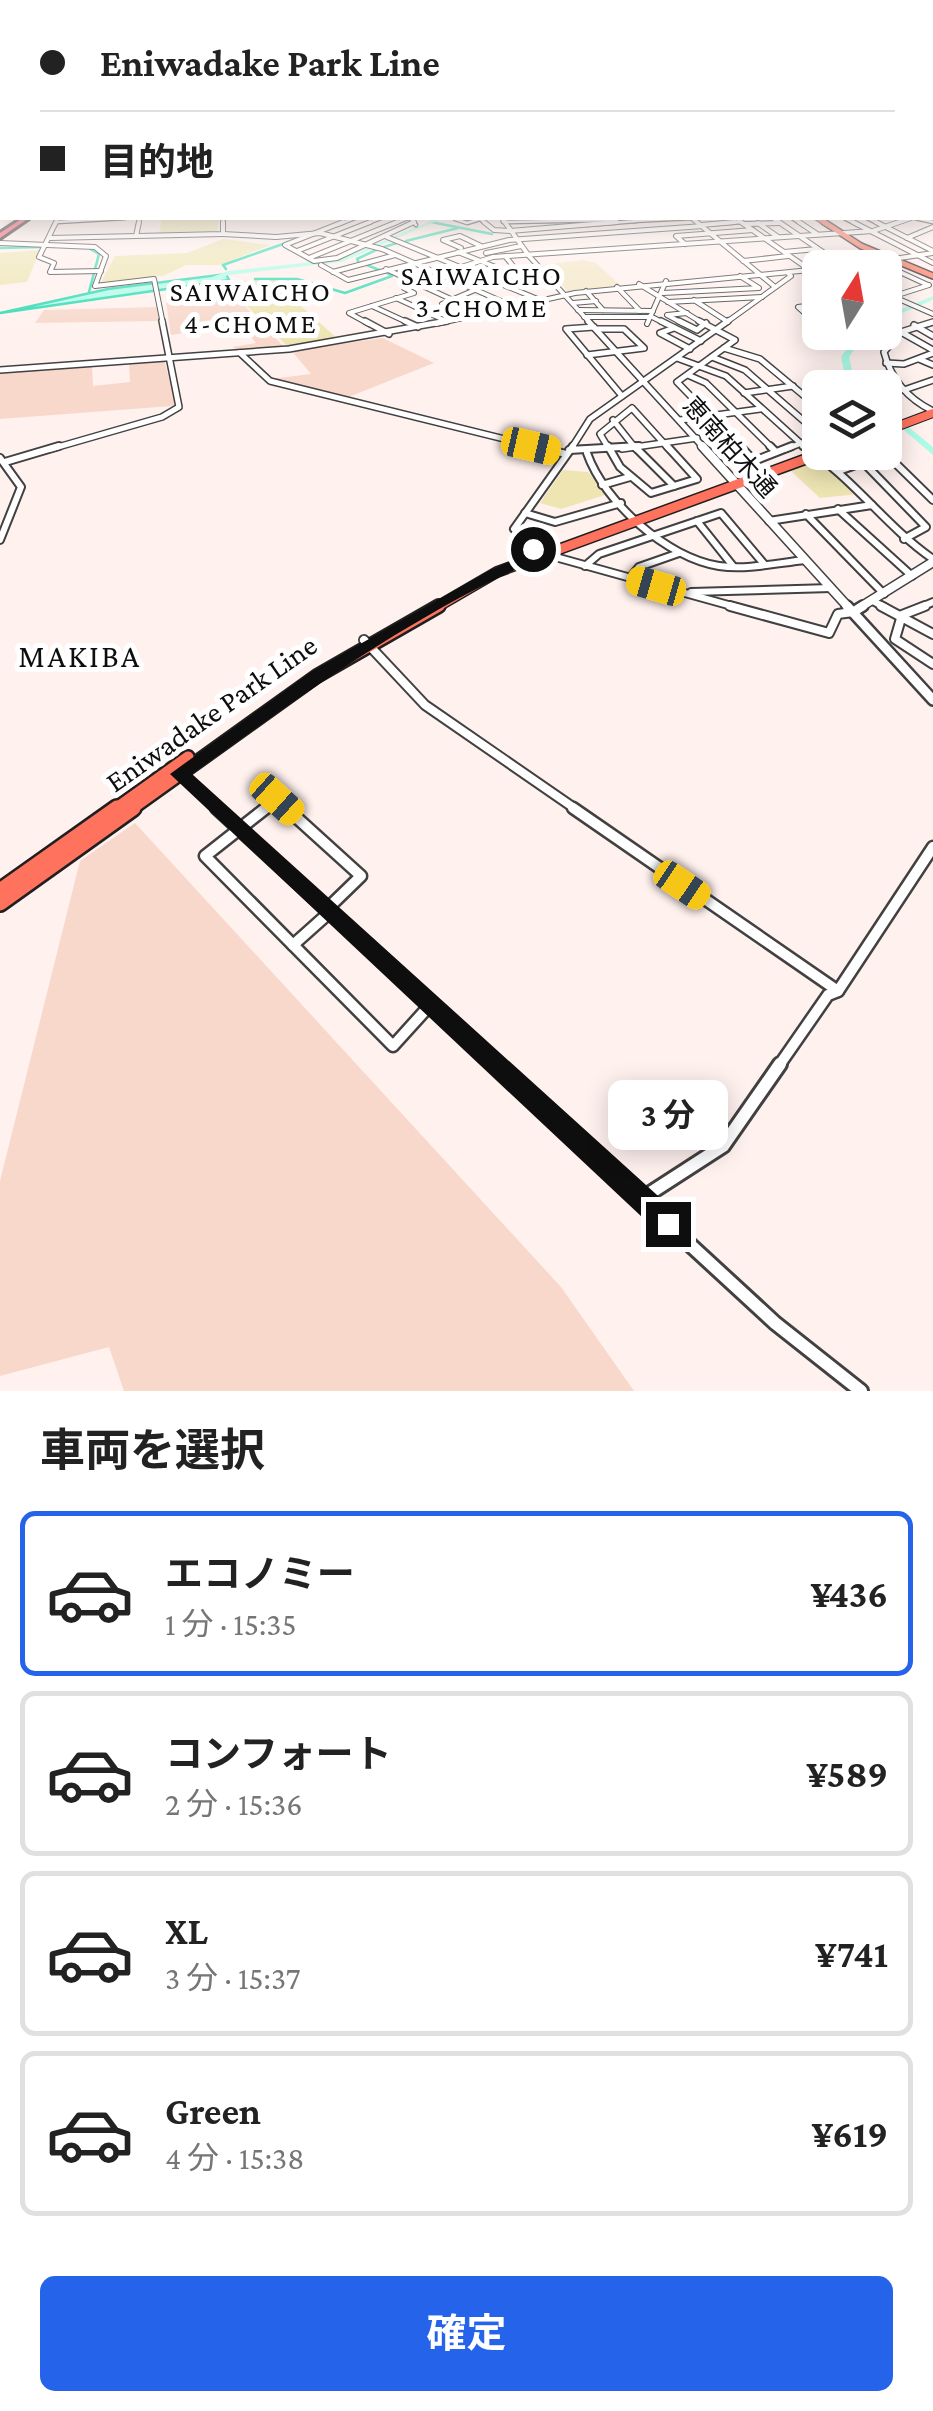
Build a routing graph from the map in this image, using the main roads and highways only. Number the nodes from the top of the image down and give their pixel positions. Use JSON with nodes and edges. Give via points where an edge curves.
{"nodes":[{"id":1,"x":21,"y":220,"type":"edge"},
{"id":2,"x":819,"y":220,"type":"edge"},
{"id":3,"x":1,"y":239,"type":"edge"},
{"id":4,"x":933,"y":276,"type":"edge"},
{"id":5,"x":932,"y":413,"type":"edge"},
{"id":6,"x":902,"y":424,"type":"edge"},
{"id":7,"x":802,"y":461,"type":"edge"},
{"id":8,"x":176,"y":770,"type":"junction"},
{"id":9,"x":0,"y":891,"type":"edge"},
{"id":10,"x":0,"y":903,"type":"edge"}],
"edges":[{"from":1,"to":3,"type":"highway"},
{"from":2,"to":4,"type":"main road"},
{"from":5,"to":6,"type":"main road"},
{"from":7,"to":8,"type":"main road","name":"Eniwadake Park Line","via":[[537,551],[368,642]]},
{"from":8,"to":9,"type":"main road","name":"Eniwadake Park Line"},
{"from":8,"to":10,"type":"main road","name":"Eniwadake Park Line"}]}
